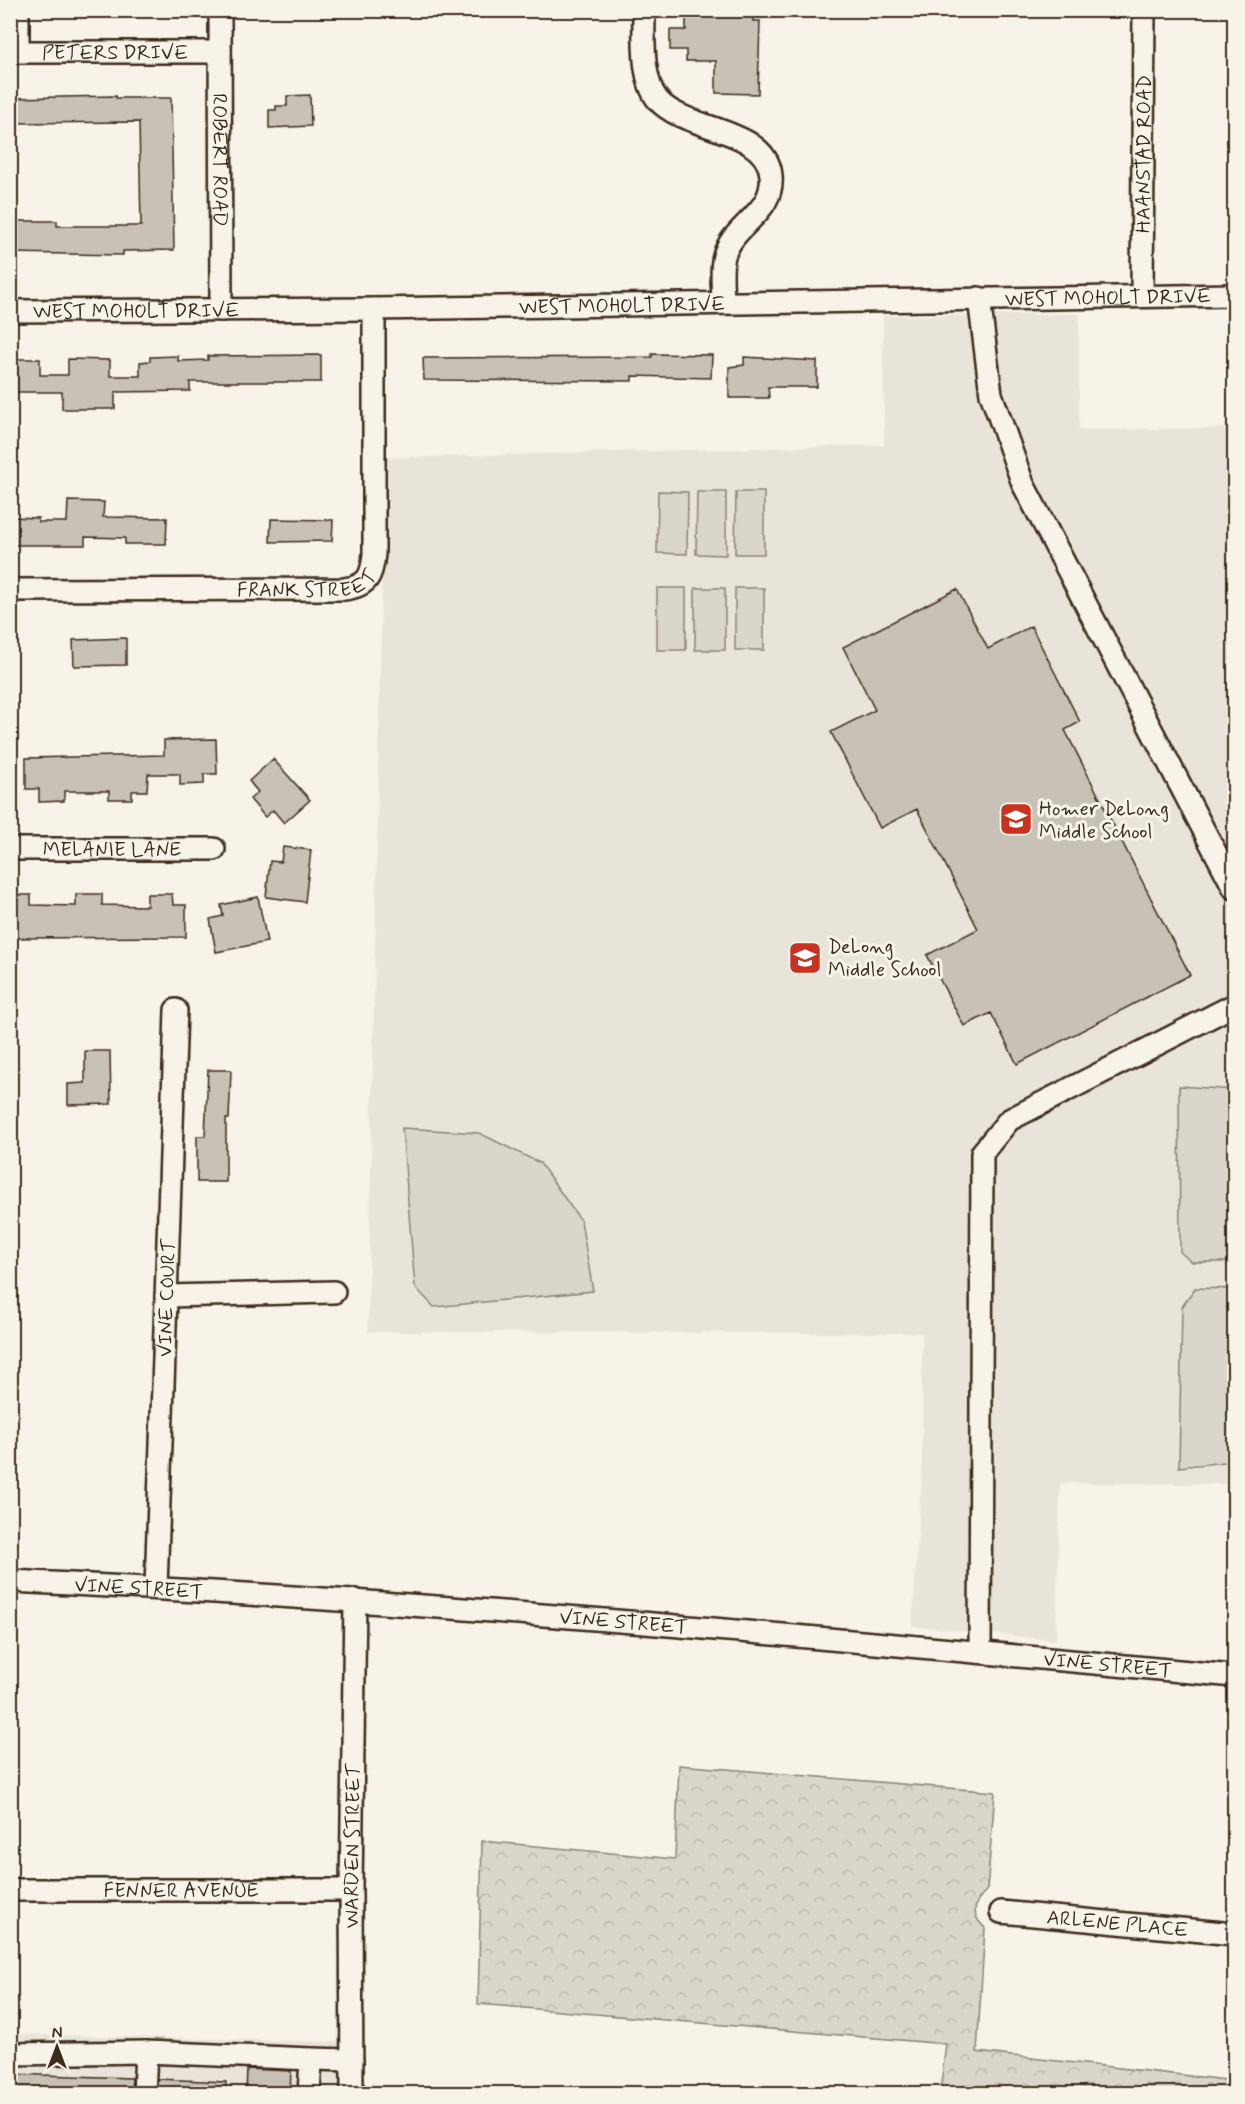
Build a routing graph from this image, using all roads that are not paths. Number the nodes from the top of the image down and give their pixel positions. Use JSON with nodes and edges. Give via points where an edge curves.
{"nodes":[{"id":1,"x":18,"y":10,"type":"edge"},
{"id":2,"x":220,"y":10,"type":"edge"},
{"id":3,"x":644,"y":10,"type":"edge"},
{"id":4,"x":1144,"y":10,"type":"edge"},
{"id":5,"x":14,"y":52,"type":"edge"},
{"id":6,"x":220,"y":52,"type":"junction"},
{"id":7,"x":1234,"y":295,"type":"edge"},
{"id":8,"x":1142,"y":296,"type":"junction"},
{"id":9,"x":979,"y":298,"type":"junction"},
{"id":10,"x":723,"y":302,"type":"junction"},
{"id":11,"x":374,"y":309,"type":"junction"},
{"id":12,"x":221,"y":310,"type":"junction"},
{"id":13,"x":10,"y":311,"type":"edge"},
{"id":14,"x":10,"y":590,"type":"edge"},
{"id":15,"x":10,"y":849,"type":"edge"},
{"id":16,"x":214,"y":849,"type":"dead end"},
{"id":17,"x":1234,"y":888,"type":"edge"},
{"id":18,"x":1234,"y":1005,"type":"edge"},
{"id":19,"x":176,"y":1010,"type":"dead end"},
{"id":20,"x":334,"y":1292,"type":"dead end"},
{"id":21,"x":166,"y":1296,"type":"junction"},
{"id":22,"x":10,"y":1581,"type":"edge"},
{"id":23,"x":156,"y":1588,"type":"junction"},
{"id":24,"x":355,"y":1600,"type":"junction"},
{"id":25,"x":980,"y":1652,"type":"junction"},
{"id":26,"x":1234,"y":1676,"type":"edge"},
{"id":27,"x":10,"y":1890,"type":"edge"},
{"id":28,"x":351,"y":1890,"type":"junction"},
{"id":29,"x":1001,"y":1912,"type":"dead end"},
{"id":30,"x":1234,"y":1934,"type":"edge"},
{"id":31,"x":146,"y":2052,"type":"junction"},
{"id":32,"x":10,"y":2054,"type":"edge"},
{"id":33,"x":311,"y":2059,"type":"junction"},
{"id":34,"x":352,"y":2060,"type":"junction"},
{"id":35,"x":144,"y":2094,"type":"edge"},
{"id":36,"x":309,"y":2094,"type":"edge"},
{"id":37,"x":352,"y":2094,"type":"edge"}],
"edges":[{"from":1,"to":5,"type":"street"},
{"from":2,"to":6,"type":"street","name":"ROBERT ROAD"},
{"from":3,"to":10,"type":"street","via":[[647,73],[657,100],[689,120],[732,134],[763,154],[771,176],[766,203],[733,239],[724,256]]},
{"from":4,"to":8,"type":"street","name":"HAANSTAD ROAD"},
{"from":5,"to":6,"type":"street","name":"PETERS DRIVE"},
{"from":6,"to":12,"type":"street","name":"ROBERT ROAD"},
{"from":7,"to":8,"type":"street","name":"WEST MOHOLT DRIVE"},
{"from":8,"to":9,"type":"street","name":"WEST MOHOLT DRIVE"},
{"from":9,"to":10,"type":"street","name":"WEST MOHOLT DRIVE"},
{"from":9,"to":17,"type":"street","via":[[991,394],[1023,484]]},
{"from":10,"to":11,"type":"street","name":"WEST MOHOLT DRIVE"},
{"from":11,"to":12,"type":"street","name":"WEST MOHOLT DRIVE"},
{"from":11,"to":14,"type":"street","name":"FRANK STREET","via":[[374,554],[368,581],[359,588]]},
{"from":12,"to":13,"type":"street","name":"WEST MOHOLT DRIVE"},
{"from":15,"to":16,"type":"street","name":"MELANIE LANE"},
{"from":18,"to":25,"type":"street","via":[[1009,1120],[982,1153]]},
{"from":19,"to":21,"type":"street","name":"VINE COURT"},
{"from":20,"to":21,"type":"street"},
{"from":21,"to":23,"type":"street","name":"VINE COURT"},
{"from":22,"to":23,"type":"street","name":"VINE STREET"},
{"from":23,"to":24,"type":"street","name":"VINE STREET"},
{"from":24,"to":25,"type":"street","name":"VINE STREET"},
{"from":24,"to":28,"type":"street","name":"WARDEN STREET"},
{"from":25,"to":26,"type":"street","name":"VINE STREET"},
{"from":27,"to":28,"type":"street","name":"FENNER AVENUE"},
{"from":28,"to":34,"type":"street","name":"WARDEN STREET"},
{"from":29,"to":30,"type":"street","name":"ARLENE PLACE"},
{"from":31,"to":32,"type":"street"},
{"from":31,"to":33,"type":"street"},
{"from":31,"to":35,"type":"street"},
{"from":33,"to":34,"type":"street"},
{"from":33,"to":36,"type":"street"},
{"from":34,"to":37,"type":"street","name":"WARDEN STREET"}]}
